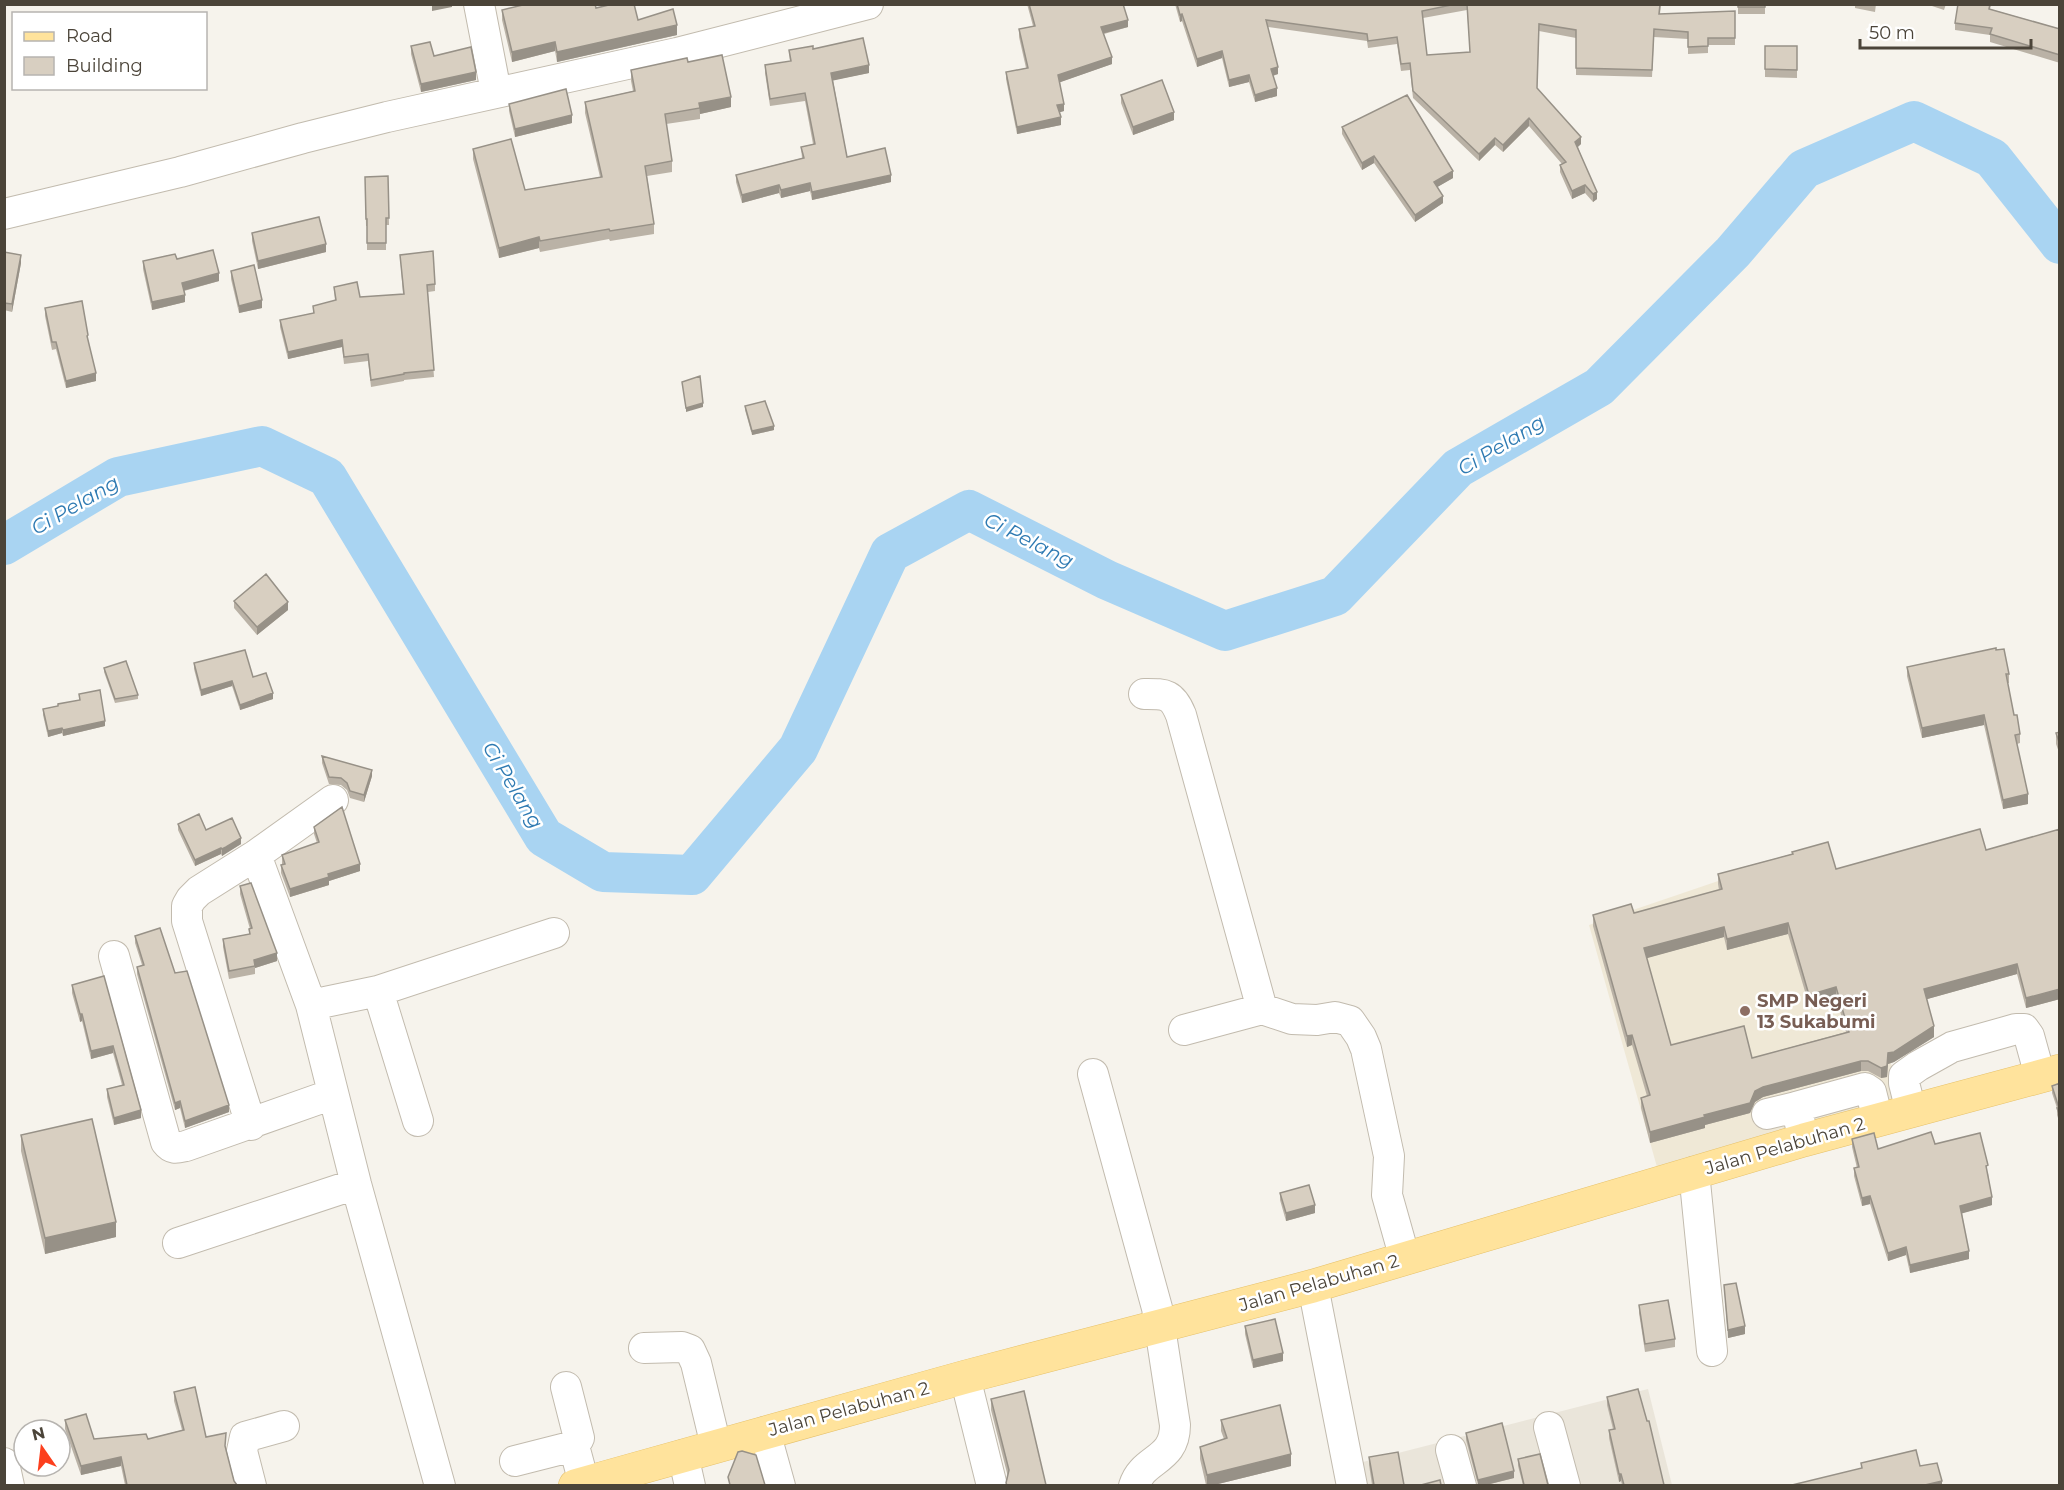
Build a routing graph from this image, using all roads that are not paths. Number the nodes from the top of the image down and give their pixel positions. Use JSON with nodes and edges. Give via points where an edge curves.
{"nodes":[{"id":1,"x":479,"y":4,"type":"edge"},
{"id":2,"x":860,"y":5,"type":"edge"},
{"id":3,"x":496,"y":92,"type":"junction"},
{"id":4,"x":4,"y":214,"type":"edge"},
{"id":5,"x":1144,"y":694,"type":"dead end"},
{"id":6,"x":333,"y":800,"type":"dead end"},
{"id":7,"x":256,"y":855,"type":"junction"},
{"id":8,"x":554,"y":933,"type":"dead end"},
{"id":9,"x":114,"y":956,"type":"dead end"},
{"id":10,"x":378,"y":991,"type":"junction"},
{"id":11,"x":311,"y":1005,"type":"junction"},
{"id":12,"x":1262,"y":1009,"type":"junction"},
{"id":13,"x":1184,"y":1030,"type":"dead end"},
{"id":14,"x":2050,"y":1073,"type":"edge"},
{"id":15,"x":1093,"y":1074,"type":"dead end"},
{"id":16,"x":333,"y":1094,"type":"junction"},
{"id":17,"x":1796,"y":1107,"type":"junction"},
{"id":18,"x":1911,"y":1111,"type":"junction"},
{"id":19,"x":1767,"y":1114,"type":"dead end"},
{"id":20,"x":1878,"y":1120,"type":"junction"},
{"id":21,"x":418,"y":1121,"type":"dead end"},
{"id":22,"x":251,"y":1125,"type":"junction"},
{"id":23,"x":1804,"y":1140,"type":"junction"},
{"id":24,"x":1694,"y":1172,"type":"junction"},
{"id":25,"x":356,"y":1184,"type":"junction"},
{"id":26,"x":178,"y":1244,"type":"dead end"},
{"id":27,"x":1405,"y":1259,"type":"junction"},
{"id":28,"x":1313,"y":1286,"type":"junction"},
{"id":29,"x":1159,"y":1327,"type":"junction"},
{"id":30,"x":644,"y":1348,"type":"dead end"},
{"id":31,"x":1712,"y":1351,"type":"dead end"},
{"id":32,"x":965,"y":1377,"type":"junction"},
{"id":33,"x":566,"y":1387,"type":"dead end"},
{"id":34,"x":285,"y":1426,"type":"dead end"},
{"id":35,"x":1549,"y":1427,"type":"dead end"},
{"id":36,"x":765,"y":1432,"type":"junction"},
{"id":37,"x":574,"y":1446,"type":"junction"},
{"id":38,"x":716,"y":1446,"type":"junction"},
{"id":39,"x":1451,"y":1450,"type":"dead end"},
{"id":40,"x":515,"y":1461,"type":"dead end"},
{"id":41,"x":4,"y":1463,"type":"edge"},
{"id":42,"x":686,"y":1470,"type":"edge"},
{"id":43,"x":592,"y":1483,"type":"edge"},
{"id":44,"x":9,"y":1485,"type":"edge"},
{"id":45,"x":251,"y":1485,"type":"edge"},
{"id":46,"x":440,"y":1485,"type":"edge"},
{"id":47,"x":780,"y":1485,"type":"edge"},
{"id":48,"x":992,"y":1485,"type":"edge"},
{"id":49,"x":1134,"y":1485,"type":"edge"},
{"id":50,"x":1352,"y":1485,"type":"edge"},
{"id":51,"x":1461,"y":1485,"type":"edge"},
{"id":52,"x":1564,"y":1485,"type":"edge"}],
"edges":[{"from":1,"to":3,"type":"street"},
{"from":2,"to":3,"type":"street","via":[[676,53]]},
{"from":3,"to":4,"type":"street"},
{"from":5,"to":12,"type":"street","via":[[1165,694],[1176,703],[1181,715]]},
{"from":6,"to":7,"type":"street"},
{"from":7,"to":11,"type":"street"},
{"from":7,"to":22,"type":"street","via":[[199,891],[190,899],[186,913]]},
{"from":8,"to":10,"type":"street"},
{"from":9,"to":22,"type":"street","via":[[169,1146],[186,1146]]},
{"from":10,"to":11,"type":"street"},
{"from":10,"to":21,"type":"street"},
{"from":11,"to":16,"type":"street"},
{"from":12,"to":13,"type":"street"},
{"from":12,"to":27,"type":"street","via":[[1292,1019],[1335,1017],[1350,1022],[1361,1037],[1389,1156],[1387,1195]]},
{"from":14,"to":18,"type":"main road","name":"Jalan Pelabuhan 2"},
{"from":14,"to":18,"type":"street","via":[[2024,1029],[2016,1029],[1952,1047],[1904,1076]]},
{"from":15,"to":29,"type":"street"},
{"from":16,"to":22,"type":"street"},
{"from":16,"to":25,"type":"street"},
{"from":17,"to":19,"type":"street"},
{"from":17,"to":20,"type":"street","via":[[1865,1088],[1871,1092]]},
{"from":17,"to":23,"type":"street"},
{"from":18,"to":20,"type":"main road","name":"Jalan Pelabuhan 2"},
{"from":20,"to":23,"type":"main road","name":"Jalan Pelabuhan 2"},
{"from":23,"to":24,"type":"main road","name":"Jalan Pelabuhan 2"},
{"from":24,"to":27,"type":"main road","name":"Jalan Pelabuhan 2"},
{"from":24,"to":31,"type":"street"},
{"from":25,"to":26,"type":"street"},
{"from":25,"to":46,"type":"street"},
{"from":27,"to":28,"type":"main road","name":"Jalan Pelabuhan 2"},
{"from":28,"to":29,"type":"main road","name":"Jalan Pelabuhan 2"},
{"from":28,"to":50,"type":"street"},
{"from":29,"to":32,"type":"main road","name":"Jalan Pelabuhan 2"},
{"from":29,"to":49,"type":"street","via":[[1175,1435],[1167,1451],[1142,1471]]},
{"from":30,"to":38,"type":"street","via":[[690,1350]]},
{"from":32,"to":36,"type":"main road","name":"Jalan Pelabuhan 2"},
{"from":32,"to":48,"type":"street"},
{"from":33,"to":37,"type":"street","via":[[579,1438]]},
{"from":34,"to":45,"type":"street","via":[[246,1437],[242,1451]]},
{"from":35,"to":52,"type":"street"},
{"from":36,"to":38,"type":"main road","name":"Jalan Pelabuhan 2"},
{"from":36,"to":47,"type":"street"},
{"from":37,"to":40,"type":"street"},
{"from":37,"to":43,"type":"street"},
{"from":38,"to":42,"type":"main road","name":"Jalan Pelabuhan 2"},
{"from":39,"to":51,"type":"street"},
{"from":41,"to":44,"type":"street"},
{"from":42,"to":43,"type":"main road","name":"Jalan Pelabuhan 2"}]}
